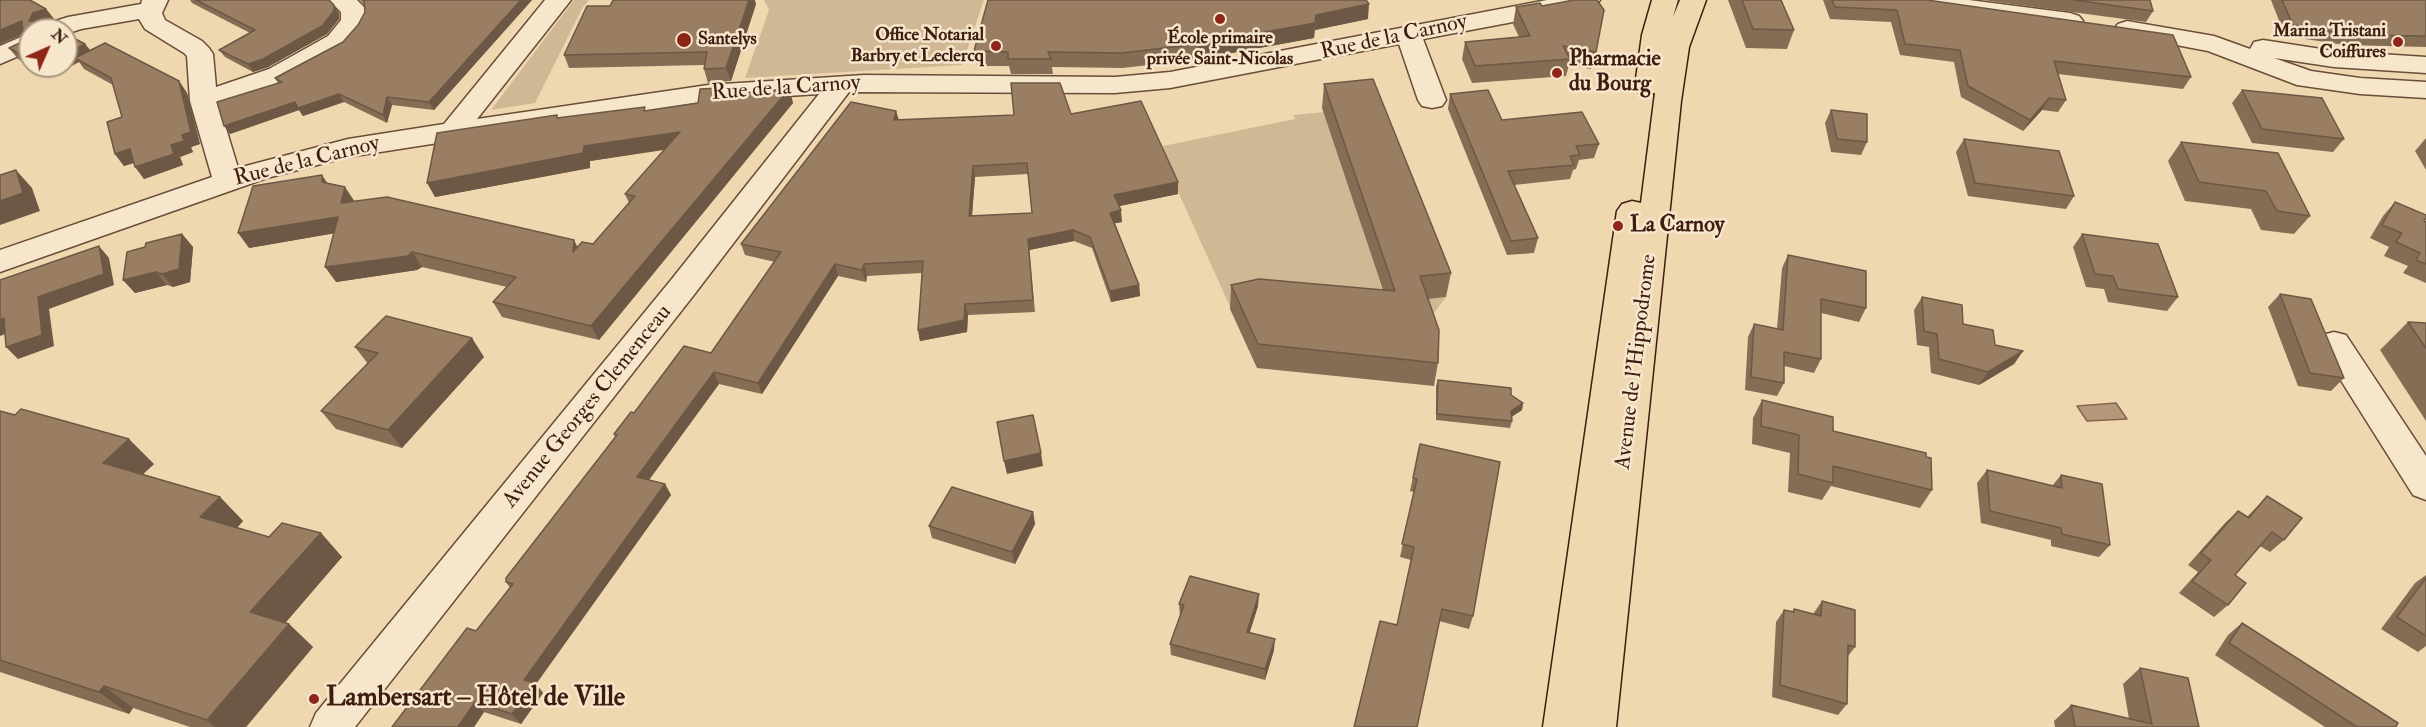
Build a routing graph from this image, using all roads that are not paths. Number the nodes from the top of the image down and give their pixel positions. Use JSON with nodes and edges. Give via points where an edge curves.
{"nodes":[{"id":1,"x":342,"y":0,"type":"edge"},
{"id":2,"x":558,"y":0,"type":"edge"},
{"id":3,"x":1587,"y":0,"type":"edge"},
{"id":4,"x":1665,"y":0,"type":"edge"},
{"id":5,"x":1693,"y":0,"type":"edge"},
{"id":6,"x":1912,"y":0,"type":"edge"},
{"id":7,"x":152,"y":5,"type":"edge"},
{"id":8,"x":78,"y":22,"type":"edge"},
{"id":9,"x":1408,"y":34,"type":"junction"},
{"id":10,"x":2184,"y":38,"type":"junction"},
{"id":11,"x":18,"y":47,"type":"edge"},
{"id":12,"x":0,"y":56,"type":"edge"},
{"id":13,"x":2426,"y":65,"type":"edge"},
{"id":14,"x":841,"y":84,"type":"junction"},
{"id":15,"x":1428,"y":90,"type":"dead end"},
{"id":16,"x":2426,"y":90,"type":"edge"},
{"id":17,"x":204,"y":101,"type":"junction"},
{"id":18,"x":454,"y":130,"type":"junction"},
{"id":19,"x":228,"y":181,"type":"junction"},
{"id":20,"x":0,"y":261,"type":"edge"},
{"id":21,"x":2334,"y":344,"type":"dead end"},
{"id":22,"x":2426,"y":485,"type":"edge"},
{"id":23,"x":330,"y":727,"type":"edge"},
{"id":24,"x":1563,"y":727,"type":"edge"},
{"id":25,"x":1596,"y":727,"type":"edge"}],
"edges":[{"from":1,"to":17,"type":"street","via":[[354,10],[354,20],[337,42],[278,75]]},
{"from":2,"to":18,"type":"street"},
{"from":3,"to":9,"type":"street","name":"Rue de la Carnoy"},
{"from":4,"to":24,"type":"main road","name":"Avenue de l'Hippodrome","via":[[1653,45]]},
{"from":5,"to":25,"type":"main road","name":"Avenue de l'Hippodrome","via":[[1676,47],[1668,101]]},
{"from":6,"to":10,"type":"street"},
{"from":7,"to":8,"type":"street"},
{"from":7,"to":17,"type":"street","via":[[152,21],[158,28],[193,46],[200,54]]},
{"from":9,"to":14,"type":"street","name":"Rue de la Carnoy","via":[[1145,83]]},
{"from":9,"to":15,"type":"street"},
{"from":10,"to":13,"type":"street","via":[[2334,59]]},
{"from":10,"to":16,"type":"street","via":[[2241,53],[2306,79]]},
{"from":11,"to":12,"type":"street"},
{"from":14,"to":18,"type":"street","name":"Rue de la Carnoy","via":[[660,99]]},
{"from":14,"to":23,"type":"street","name":"Avenue Georges Clemenceau","via":[[675,298]]},
{"from":17,"to":19,"type":"street"},
{"from":18,"to":19,"type":"street","name":"Rue de la Carnoy","via":[[335,150]]},
{"from":19,"to":20,"type":"street","name":"Rue de la Carnoy"},
{"from":21,"to":22,"type":"street"}]}
